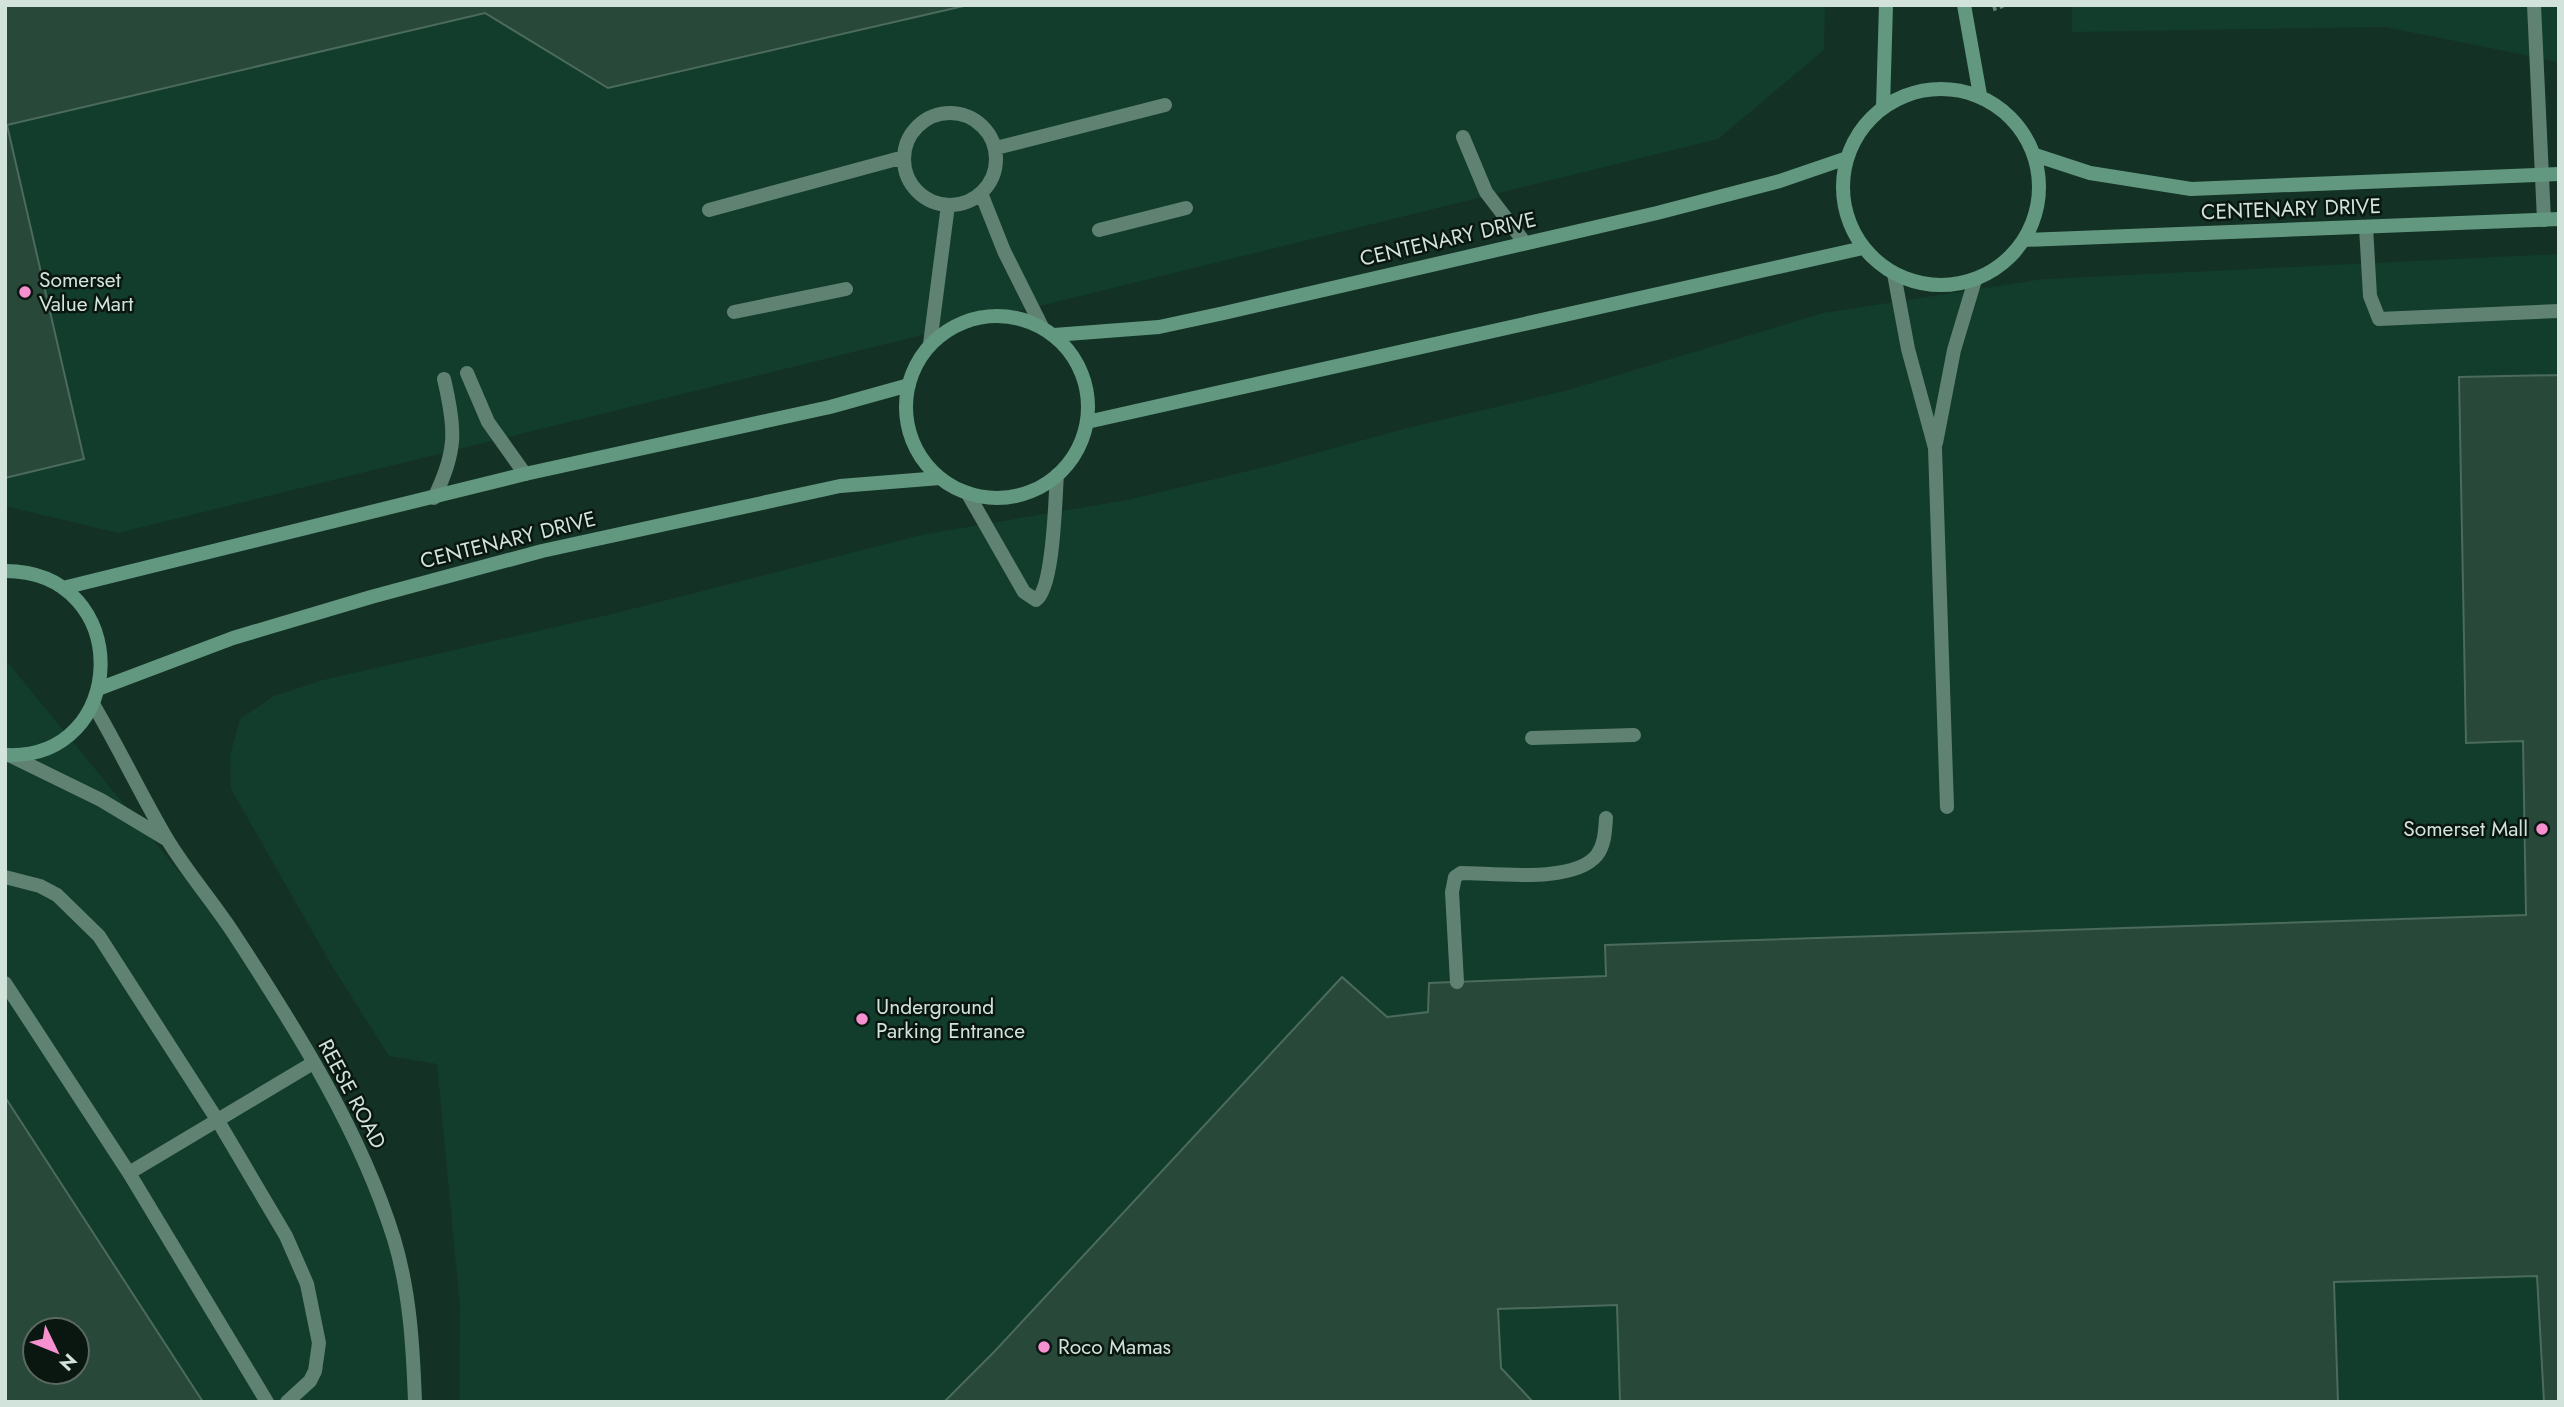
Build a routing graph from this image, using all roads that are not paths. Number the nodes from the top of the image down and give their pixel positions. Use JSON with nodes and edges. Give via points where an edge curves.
{"nodes":[{"id":1,"x":1886,"y":5,"type":"edge"},
{"id":2,"x":1964,"y":5,"type":"edge"},
{"id":3,"x":2534,"y":5,"type":"edge"},
{"id":4,"x":1980,"y":95,"type":"junction"},
{"id":5,"x":1165,"y":105,"type":"dead end"},
{"id":6,"x":1883,"y":107,"type":"junction"},
{"id":7,"x":1463,"y":137,"type":"dead end"},
{"id":8,"x":996,"y":148,"type":"junction"},
{"id":9,"x":2035,"y":155,"type":"junction"},
{"id":10,"x":904,"y":157,"type":"junction"},
{"id":11,"x":1847,"y":158,"type":"junction"},
{"id":12,"x":2542,"y":174,"type":"junction"},
{"id":13,"x":2559,"y":174,"type":"edge"},
{"id":14,"x":981,"y":193,"type":"junction"},
{"id":15,"x":948,"y":205,"type":"junction"},
{"id":16,"x":1186,"y":208,"type":"dead end"},
{"id":17,"x":709,"y":210,"type":"dead end"},
{"id":18,"x":2551,"y":220,"type":"edge"},
{"id":19,"x":2365,"y":227,"type":"junction"},
{"id":20,"x":1099,"y":230,"type":"dead end"},
{"id":21,"x":2024,"y":240,"type":"junction"},
{"id":22,"x":1525,"y":243,"type":"junction"},
{"id":23,"x":1863,"y":248,"type":"junction"},
{"id":24,"x":1894,"y":274,"type":"junction"},
{"id":25,"x":1975,"y":280,"type":"junction"},
{"id":26,"x":846,"y":289,"type":"dead end"},
{"id":27,"x":2559,"y":311,"type":"edge"},
{"id":28,"x":734,"y":312,"type":"dead end"},
{"id":29,"x":1048,"y":331,"type":"junction"},
{"id":30,"x":930,"y":344,"type":"junction"},
{"id":31,"x":467,"y":373,"type":"dead end"},
{"id":32,"x":443,"y":379,"type":"dead end"},
{"id":33,"x":909,"y":385,"type":"junction"},
{"id":34,"x":1087,"y":422,"type":"junction"},
{"id":35,"x":1935,"y":448,"type":"junction"},
{"id":36,"x":525,"y":474,"type":"junction"},
{"id":37,"x":1057,"y":475,"type":"junction"},
{"id":38,"x":940,"y":478,"type":"junction"},
{"id":39,"x":968,"y":494,"type":"junction"},
{"id":40,"x":434,"y":498,"type":"junction"},
{"id":41,"x":5,"y":571,"type":"edge"},
{"id":42,"x":63,"y":588,"type":"junction"},
{"id":43,"x":98,"y":689,"type":"junction"},
{"id":44,"x":93,"y":704,"type":"junction"},
{"id":45,"x":1634,"y":735,"type":"dead end"},
{"id":46,"x":1532,"y":738,"type":"dead end"},
{"id":47,"x":7,"y":755,"type":"edge"},
{"id":48,"x":1947,"y":807,"type":"dead end"},
{"id":49,"x":1606,"y":818,"type":"dead end"},
{"id":50,"x":167,"y":839,"type":"junction"},
{"id":51,"x":5,"y":877,"type":"edge"},
{"id":52,"x":1457,"y":982,"type":"dead end"},
{"id":53,"x":5,"y":983,"type":"edge"},
{"id":54,"x":313,"y":1063,"type":"junction"},
{"id":55,"x":218,"y":1121,"type":"junction"},
{"id":56,"x":130,"y":1173,"type":"junction"},
{"id":57,"x":267,"y":1402,"type":"edge"},
{"id":58,"x":287,"y":1402,"type":"edge"},
{"id":59,"x":415,"y":1402,"type":"edge"}],
"edges":[{"from":1,"to":6,"type":"street"},
{"from":2,"to":4,"type":"street"},
{"from":3,"to":12,"type":"street"},
{"from":4,"to":6,"type":"street","via":[[1930,88]]},
{"from":4,"to":9,"type":"street","via":[[2014,119]]},
{"from":5,"to":8,"type":"street"},
{"from":6,"to":11,"type":"street","via":[[1855,138]]},
{"from":7,"to":22,"type":"street","via":[[1486,192]]},
{"from":8,"to":10,"type":"street","via":[[972,117],[942,113],[915,128]]},
{"from":8,"to":14,"type":"street","via":[[994,173]]},
{"from":9,"to":12,"type":"street","name":"CENTENARY DRIVE","via":[[2090,173],[2191,189]]},
{"from":9,"to":21,"type":"street","via":[[2039,199]]},
{"from":10,"to":15,"type":"street","via":[[904,169],[915,190]]},
{"from":10,"to":17,"type":"street"},
{"from":11,"to":22,"type":"street","name":"CENTENARY DRIVE","via":[[1766,185]]},
{"from":11,"to":23,"type":"street","via":[[1844,205]]},
{"from":12,"to":13,"type":"street","name":"CENTENARY DRIVE"},
{"from":12,"to":18,"type":"street"},
{"from":14,"to":15,"type":"street"},
{"from":14,"to":29,"type":"street","via":[[1004,251]]},
{"from":15,"to":30,"type":"street"},
{"from":16,"to":20,"type":"street"},
{"from":18,"to":19,"type":"street","name":"CENTENARY DRIVE"},
{"from":19,"to":21,"type":"street","name":"CENTENARY DRIVE"},
{"from":19,"to":27,"type":"street","via":[[2370,296],[2379,320]]},
{"from":21,"to":25,"type":"street","via":[[2011,257]]},
{"from":22,"to":29,"type":"street","name":"CENTENARY DRIVE","via":[[1159,327]]},
{"from":23,"to":24,"type":"street"},
{"from":23,"to":34,"type":"street"},
{"from":24,"to":25,"type":"street","via":[[1934,285]]},
{"from":24,"to":35,"type":"street","via":[[1908,349]]},
{"from":25,"to":35,"type":"street","via":[[1954,350]]},
{"from":26,"to":28,"type":"street"},
{"from":29,"to":30,"type":"street","via":[[1007,316],[979,317],[953,327]]},
{"from":29,"to":34,"type":"street","via":[[1080,368],[1087,394]]},
{"from":30,"to":33,"type":"street"},
{"from":31,"to":36,"type":"street","via":[[488,422]]},
{"from":32,"to":40,"type":"street","via":[[454,437],[448,468]]},
{"from":33,"to":36,"type":"street","via":[[830,407]]},
{"from":33,"to":38,"type":"street","via":[[906,411],[911,437],[922,459]]},
{"from":34,"to":37,"type":"street","via":[[1077,452]]},
{"from":35,"to":48,"type":"street"},
{"from":36,"to":40,"type":"street"},
{"from":37,"to":39,"type":"street","via":[[1015,496]]},
{"from":37,"to":39,"type":"street","via":[[1048,574],[1044,593],[1036,600],[1024,592]]},
{"from":38,"to":39,"type":"street"},
{"from":38,"to":43,"type":"street","name":"CENTENARY DRIVE","via":[[840,486],[542,551],[233,638]]},
{"from":40,"to":42,"type":"street"},
{"from":41,"to":42,"type":"street","via":[[36,575]]},
{"from":42,"to":43,"type":"street","via":[[76,598],[94,625],[102,657]]},
{"from":43,"to":44,"type":"street"},
{"from":44,"to":47,"type":"street","via":[[84,719],[58,742]]},
{"from":44,"to":50,"type":"street","name":"REESE ROAD"},
{"from":45,"to":46,"type":"street"},
{"from":47,"to":50,"type":"street","name":"REESE ROAD","via":[[101,800]]},
{"from":49,"to":52,"type":"street","via":[[1605,837],[1597,855],[1572,871],[1461,873],[1455,877]]},
{"from":50,"to":54,"type":"street","name":"REESE ROAD","via":[[234,934]]},
{"from":51,"to":55,"type":"street","via":[[40,886],[85,919]]},
{"from":53,"to":56,"type":"street"},
{"from":54,"to":55,"type":"street"},
{"from":54,"to":59,"type":"street","name":"REESE ROAD","via":[[370,1172],[394,1240],[412,1339]]},
{"from":55,"to":56,"type":"street"},
{"from":55,"to":58,"type":"street","via":[[286,1236],[312,1305],[319,1343],[316,1371]]},
{"from":56,"to":57,"type":"street"}]}
